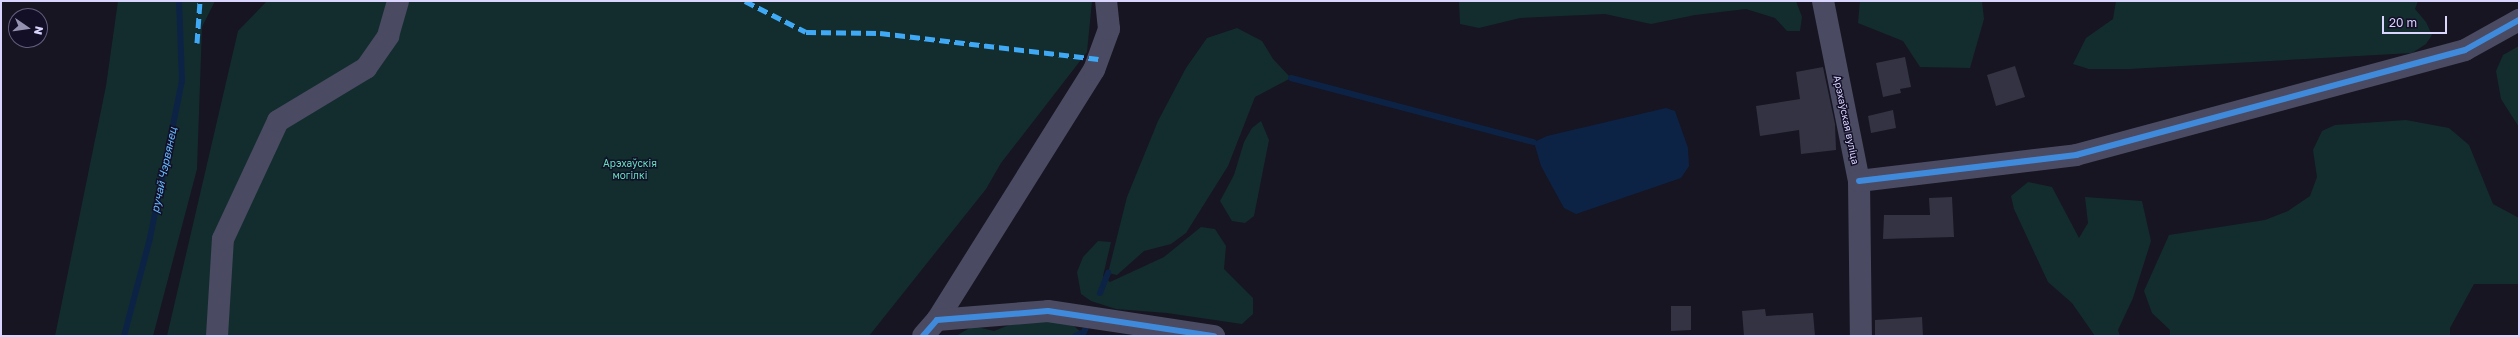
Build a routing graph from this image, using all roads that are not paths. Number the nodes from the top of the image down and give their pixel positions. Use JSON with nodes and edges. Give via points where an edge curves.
{"nodes":[{"id":1,"x":398,"y":1,"type":"edge"},
{"id":2,"x":1106,"y":1,"type":"edge"},
{"id":3,"x":1824,"y":1,"type":"edge"},
{"id":4,"x":2519,"y":20,"type":"edge"},
{"id":5,"x":1859,"y":181,"type":"junction"},
{"id":6,"x":930,"y":328,"type":"edge"},
{"id":7,"x":217,"y":336,"type":"edge"},
{"id":8,"x":1214,"y":336,"type":"edge"},
{"id":9,"x":1861,"y":336,"type":"edge"}],
"edges":[{"from":1,"to":7,"type":"street","via":[[388,36],[366,68],[278,121],[223,239]]},
{"from":2,"to":6,"type":"street","via":[[1109,29],[1094,70]]},
{"from":3,"to":5,"type":"street","name":"Арэхаўская вуліца"},
{"from":4,"to":5,"type":"street","via":[[2465,50],[2076,155]]},
{"from":5,"to":9,"type":"street","name":"Арэхаўская вуліца"},
{"from":6,"to":8,"type":"street","via":[[1048,310]]}]}
